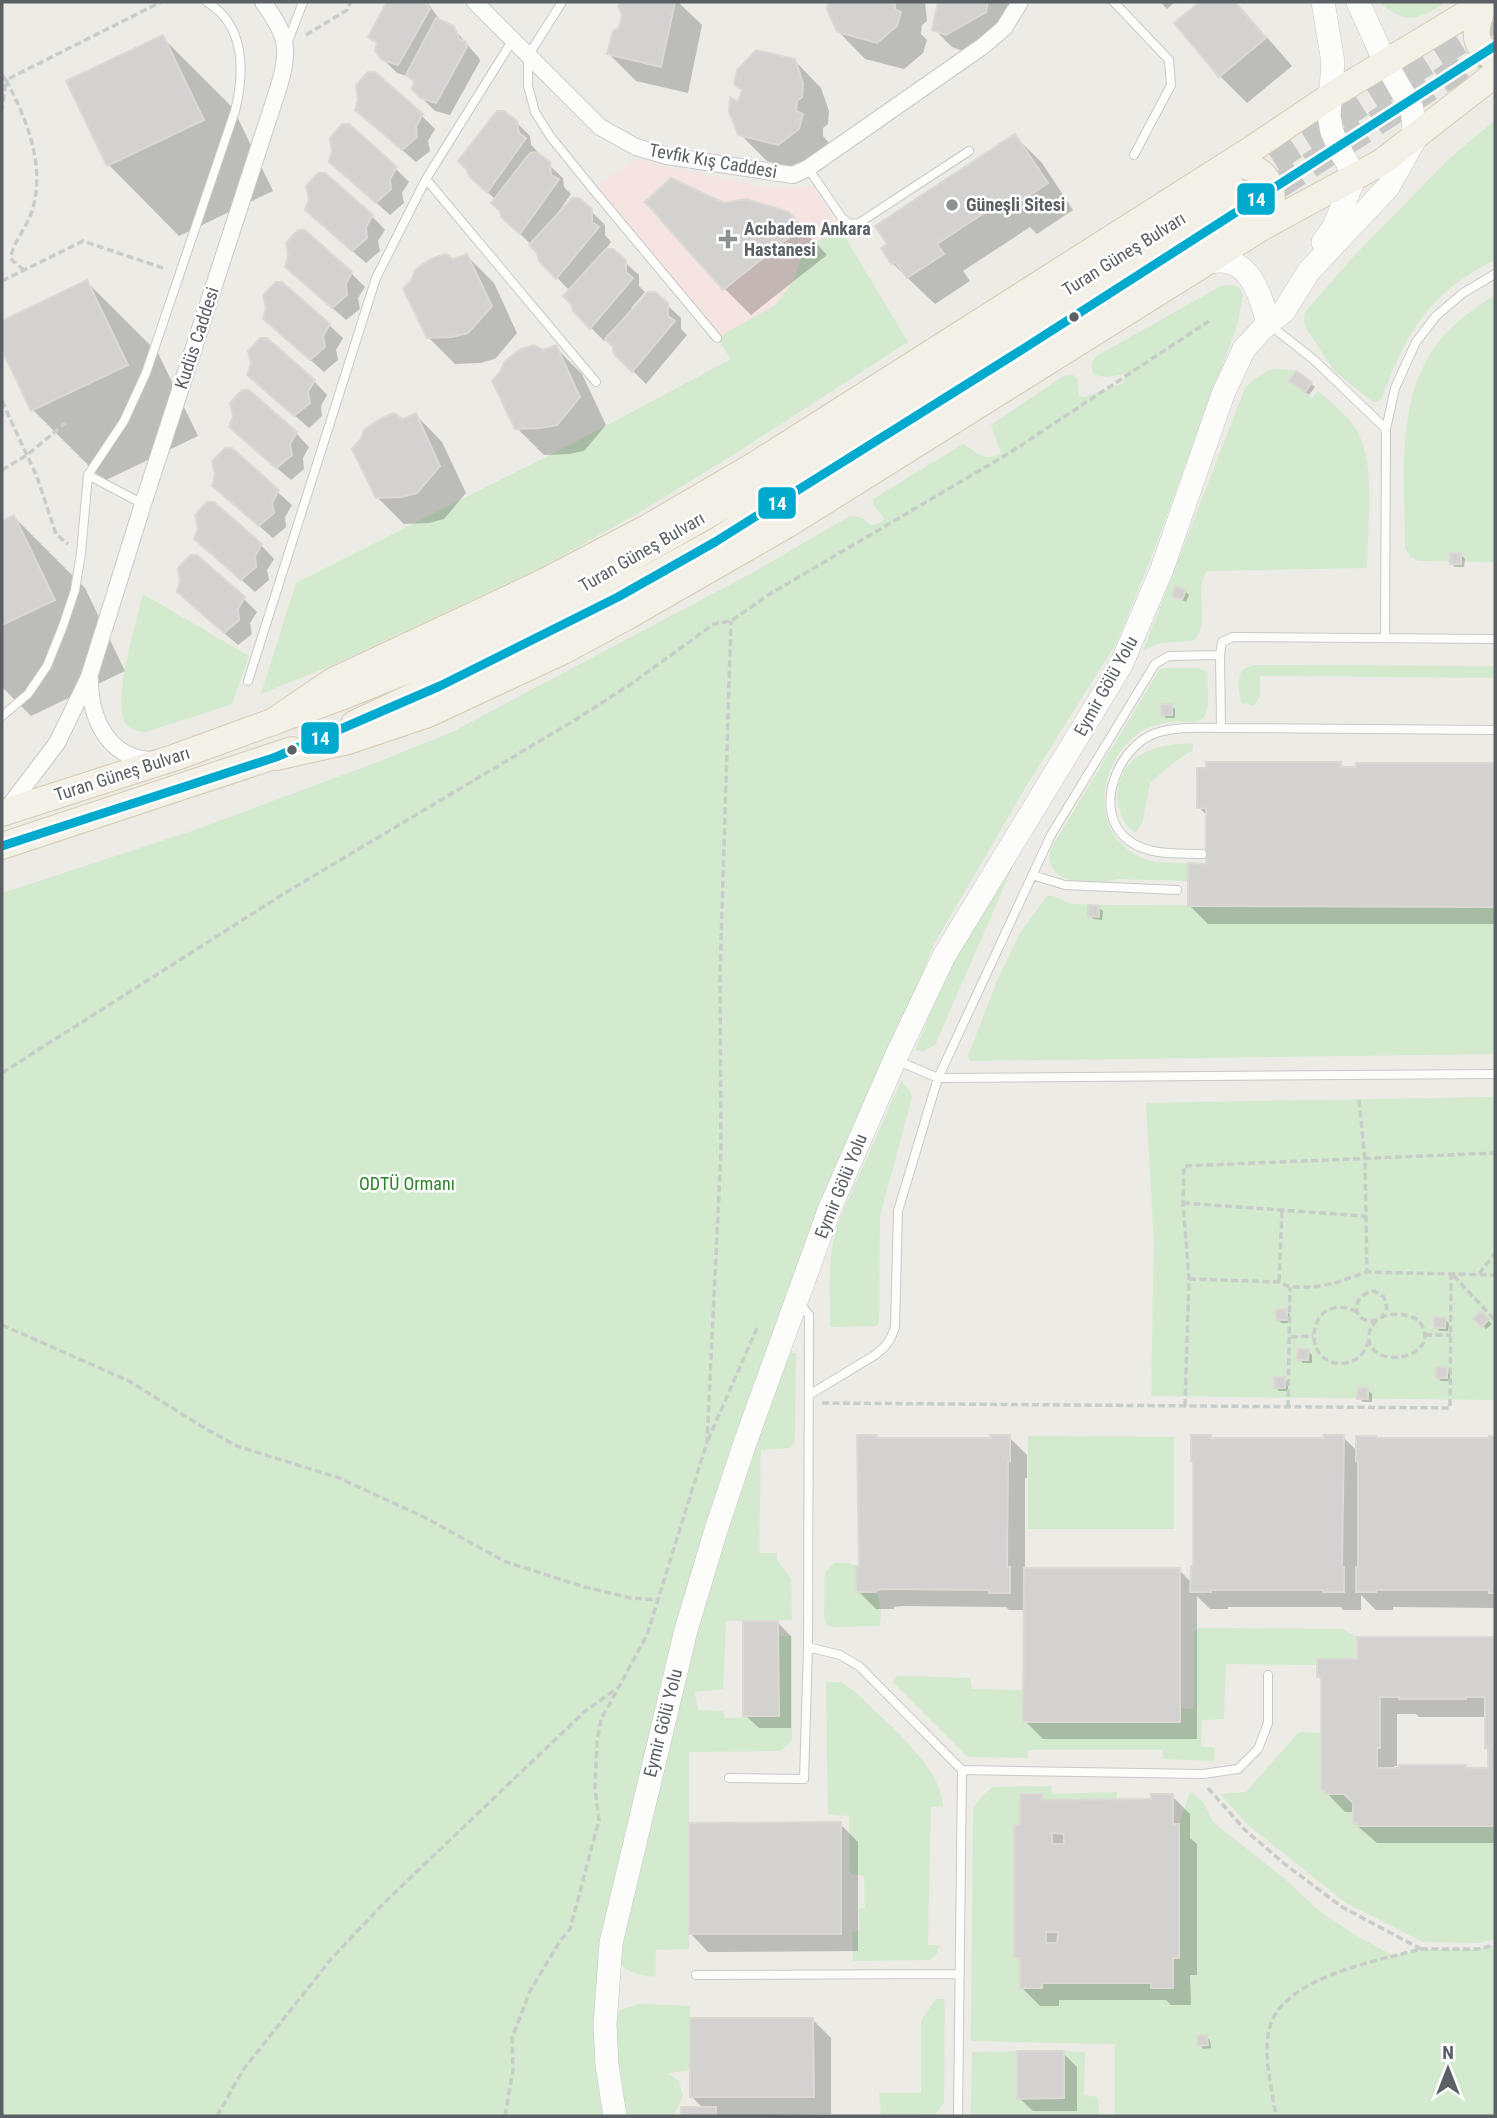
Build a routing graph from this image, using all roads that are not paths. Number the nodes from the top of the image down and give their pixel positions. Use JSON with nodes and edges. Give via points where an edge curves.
{"nodes":[{"id":1,"x":207,"y":2,"type":"edge"},
{"id":2,"x":263,"y":2,"type":"edge"},
{"id":3,"x":303,"y":2,"type":"edge"},
{"id":4,"x":475,"y":2,"type":"edge"},
{"id":5,"x":562,"y":2,"type":"edge"},
{"id":6,"x":1020,"y":2,"type":"edge"},
{"id":7,"x":1114,"y":2,"type":"edge"},
{"id":8,"x":1323,"y":2,"type":"edge"},
{"id":9,"x":1358,"y":2,"type":"edge"},
{"id":10,"x":1486,"y":2,"type":"edge"},
{"id":11,"x":512,"y":41,"type":"junction"},
{"id":12,"x":286,"y":47,"type":"junction"},
{"id":13,"x":528,"y":56,"type":"junction"},
{"id":14,"x":1495,"y":58,"type":"edge"},
{"id":15,"x":1385,"y":62,"type":"junction"},
{"id":16,"x":1495,"y":74,"type":"edge"},
{"id":17,"x":1332,"y":95,"type":"junction"},
{"id":18,"x":1415,"y":139,"type":"junction"},
{"id":19,"x":969,"y":150,"type":"dead end"},
{"id":20,"x":1134,"y":155,"type":"dead end"},
{"id":21,"x":808,"y":168,"type":"junction"},
{"id":22,"x":1355,"y":176,"type":"junction"},
{"id":23,"x":426,"y":179,"type":"junction"},
{"id":24,"x":1241,"y":197,"type":"junction"},
{"id":25,"x":1199,"y":265,"type":"junction"},
{"id":26,"x":1495,"y":274,"type":"edge"},
{"id":27,"x":1268,"y":323,"type":"junction"},
{"id":28,"x":717,"y":338,"type":"dead end"},
{"id":29,"x":596,"y":382,"type":"dead end"},
{"id":30,"x":1386,"y":429,"type":"junction"},
{"id":31,"x":88,"y":475,"type":"junction"},
{"id":32,"x":143,"y":504,"type":"junction"},
{"id":33,"x":1385,"y":638,"type":"junction"},
{"id":34,"x":1495,"y":639,"type":"edge"},
{"id":35,"x":1220,"y":655,"type":"junction"},
{"id":36,"x":89,"y":677,"type":"junction"},
{"id":37,"x":248,"y":681,"type":"dead end"},
{"id":38,"x":2,"y":716,"type":"edge"},
{"id":39,"x":1221,"y":728,"type":"junction"},
{"id":40,"x":1495,"y":730,"type":"edge"},
{"id":41,"x":276,"y":757,"type":"junction"},
{"id":42,"x":170,"y":759,"type":"junction"},
{"id":43,"x":3,"y":813,"type":"edge"},
{"id":44,"x":2,"y":845,"type":"edge"},
{"id":45,"x":1202,"y":854,"type":"dead end"},
{"id":46,"x":1032,"y":875,"type":"junction"},
{"id":47,"x":1177,"y":890,"type":"dead end"},
{"id":48,"x":895,"y":1059,"type":"junction"},
{"id":49,"x":1495,"y":1074,"type":"edge"},
{"id":50,"x":938,"y":1078,"type":"junction"},
{"id":51,"x":797,"y":1300,"type":"junction"},
{"id":52,"x":809,"y":1399,"type":"junction"},
{"id":53,"x":808,"y":1647,"type":"junction"},
{"id":54,"x":1268,"y":1675,"type":"dead end"},
{"id":55,"x":962,"y":1770,"type":"junction"},
{"id":56,"x":729,"y":1778,"type":"dead end"},
{"id":57,"x":696,"y":1975,"type":"dead end"},
{"id":58,"x":960,"y":1975,"type":"junction"},
{"id":59,"x":615,"y":2116,"type":"edge"},
{"id":60,"x":958,"y":2116,"type":"edge"}],
"edges":[{"from":1,"to":31,"type":"lane","via":[[230,23],[239,46],[241,86],[235,111],[146,373],[124,421]]},
{"from":2,"to":12,"type":"street"},
{"from":3,"to":12,"type":"lane"},
{"from":4,"to":11,"type":"street","name":"Tevfik Kış Caddesi"},
{"from":5,"to":13,"type":"lane"},
{"from":6,"to":21,"type":"street","name":"Tevfik Kış Caddesi","via":[[1004,28],[983,46]]},
{"from":7,"to":20,"type":"lane","via":[[1169,60],[1171,85]]},
{"from":8,"to":17,"type":"street","via":[[1333,62]]},
{"from":9,"to":15,"type":"street"},
{"from":10,"to":14,"type":"main road","via":[[1477,18],[1477,41]]},
{"from":10,"to":15,"type":"main road"},
{"from":11,"to":13,"type":"street","name":"Tevfik Kış Caddesi"},
{"from":11,"to":23,"type":"lane"},
{"from":12,"to":32,"type":"street","name":"Kudüs Caddesi","via":[[279,86]]},
{"from":13,"to":21,"type":"street","name":"Tevfik Kış Caddesi","via":[[600,127],[636,148],[768,173],[793,175]]},
{"from":13,"to":28,"type":"lane","via":[[528,86],[535,112],[550,136]]},
{"from":15,"to":17,"type":"main road"},
{"from":15,"to":18,"type":"street","via":[[1412,109]]},
{"from":16,"to":18,"type":"main road"},
{"from":17,"to":22,"type":"street","via":[[1332,132]]},
{"from":17,"to":24,"type":"main road"},
{"from":18,"to":22,"type":"main road"},
{"from":18,"to":27,"type":"street","name":"Eymir Gölü Yolu","via":[[1388,187],[1310,271],[1284,311]]},
{"from":19,"to":21,"type":"lane","via":[[859,223],[849,224],[842,218]]},
{"from":22,"to":24,"type":"main road"},
{"from":22,"to":27,"type":"street","via":[[1334,227],[1283,285]]},
{"from":23,"to":29,"type":"lane"},
{"from":23,"to":37,"type":"lane","via":[[376,278]]},
{"from":24,"to":25,"type":"main road"},
{"from":24,"to":41,"type":"main road","name":"Turan Güneş Bulvarı","via":[[703,549],[525,644]]},
{"from":24,"to":42,"type":"main road","name":"Turan Güneş Bulvarı","via":[[558,600],[438,658]]},
{"from":25,"to":27,"type":"street","via":[[1226,261],[1247,273],[1262,299]]},
{"from":25,"to":41,"type":"main road","via":[[788,524],[563,651],[418,718],[348,741]]},
{"from":26,"to":30,"type":"lane","via":[[1448,304],[1416,342],[1395,388]]},
{"from":27,"to":30,"type":"lane"},
{"from":27,"to":48,"type":"street","name":"Eymir Gölü Yolu","via":[[1244,349],[1223,394],[1162,569],[1121,665],[944,956]]},
{"from":30,"to":33,"type":"lane"},
{"from":31,"to":32,"type":"lane"},
{"from":31,"to":38,"type":"lane","via":[[75,590],[63,626],[47,666],[28,694]]},
{"from":32,"to":36,"type":"street","name":"Kudüs Caddesi"},
{"from":33,"to":34,"type":"lane"},
{"from":33,"to":35,"type":"lane","via":[[1233,637],[1223,642]]},
{"from":35,"to":39,"type":"lane"},
{"from":35,"to":46,"type":"lane","via":[[1169,656],[1155,663],[1051,835]]},
{"from":36,"to":42,"type":"street","name":"Kudüs Caddesi","via":[[95,713],[109,741],[133,757]]},
{"from":36,"to":43,"type":"street","name":"Kudüs Caddesi","via":[[57,743]]},
{"from":39,"to":40,"type":"lane"},
{"from":39,"to":45,"type":"lane","via":[[1169,729],[1145,738],[1124,756],[1111,795],[1115,820],[1129,841],[1156,852]]},
{"from":41,"to":44,"type":"main road","name":"Turan Güneş Bulvarı"},
{"from":42,"to":43,"type":"main road","name":"Turan Güneş Bulvarı"},
{"from":46,"to":47,"type":"lane","via":[[1065,885]]},
{"from":46,"to":50,"type":"lane"},
{"from":48,"to":50,"type":"lane"},
{"from":48,"to":51,"type":"street","name":"Eymir Gölü Yolu","via":[[830,1208]]},
{"from":49,"to":50,"type":"lane"},
{"from":50,"to":52,"type":"lane","via":[[898,1211],[892,1336],[886,1348]]},
{"from":51,"to":52,"type":"lane","via":[[808,1315]]},
{"from":51,"to":59,"type":"street","name":"Eymir Gölü Yolu","via":[[686,1630],[627,1868],[607,1983],[607,2065]]},
{"from":52,"to":53,"type":"lane"},
{"from":53,"to":55,"type":"lane","via":[[840,1655],[859,1666]]},
{"from":53,"to":56,"type":"lane","via":[[804,1779]]},
{"from":54,"to":55,"type":"lane","via":[[1268,1723],[1258,1749],[1238,1769],[1203,1774]]},
{"from":55,"to":58,"type":"lane"},
{"from":57,"to":58,"type":"lane"},
{"from":58,"to":60,"type":"lane"}]}
